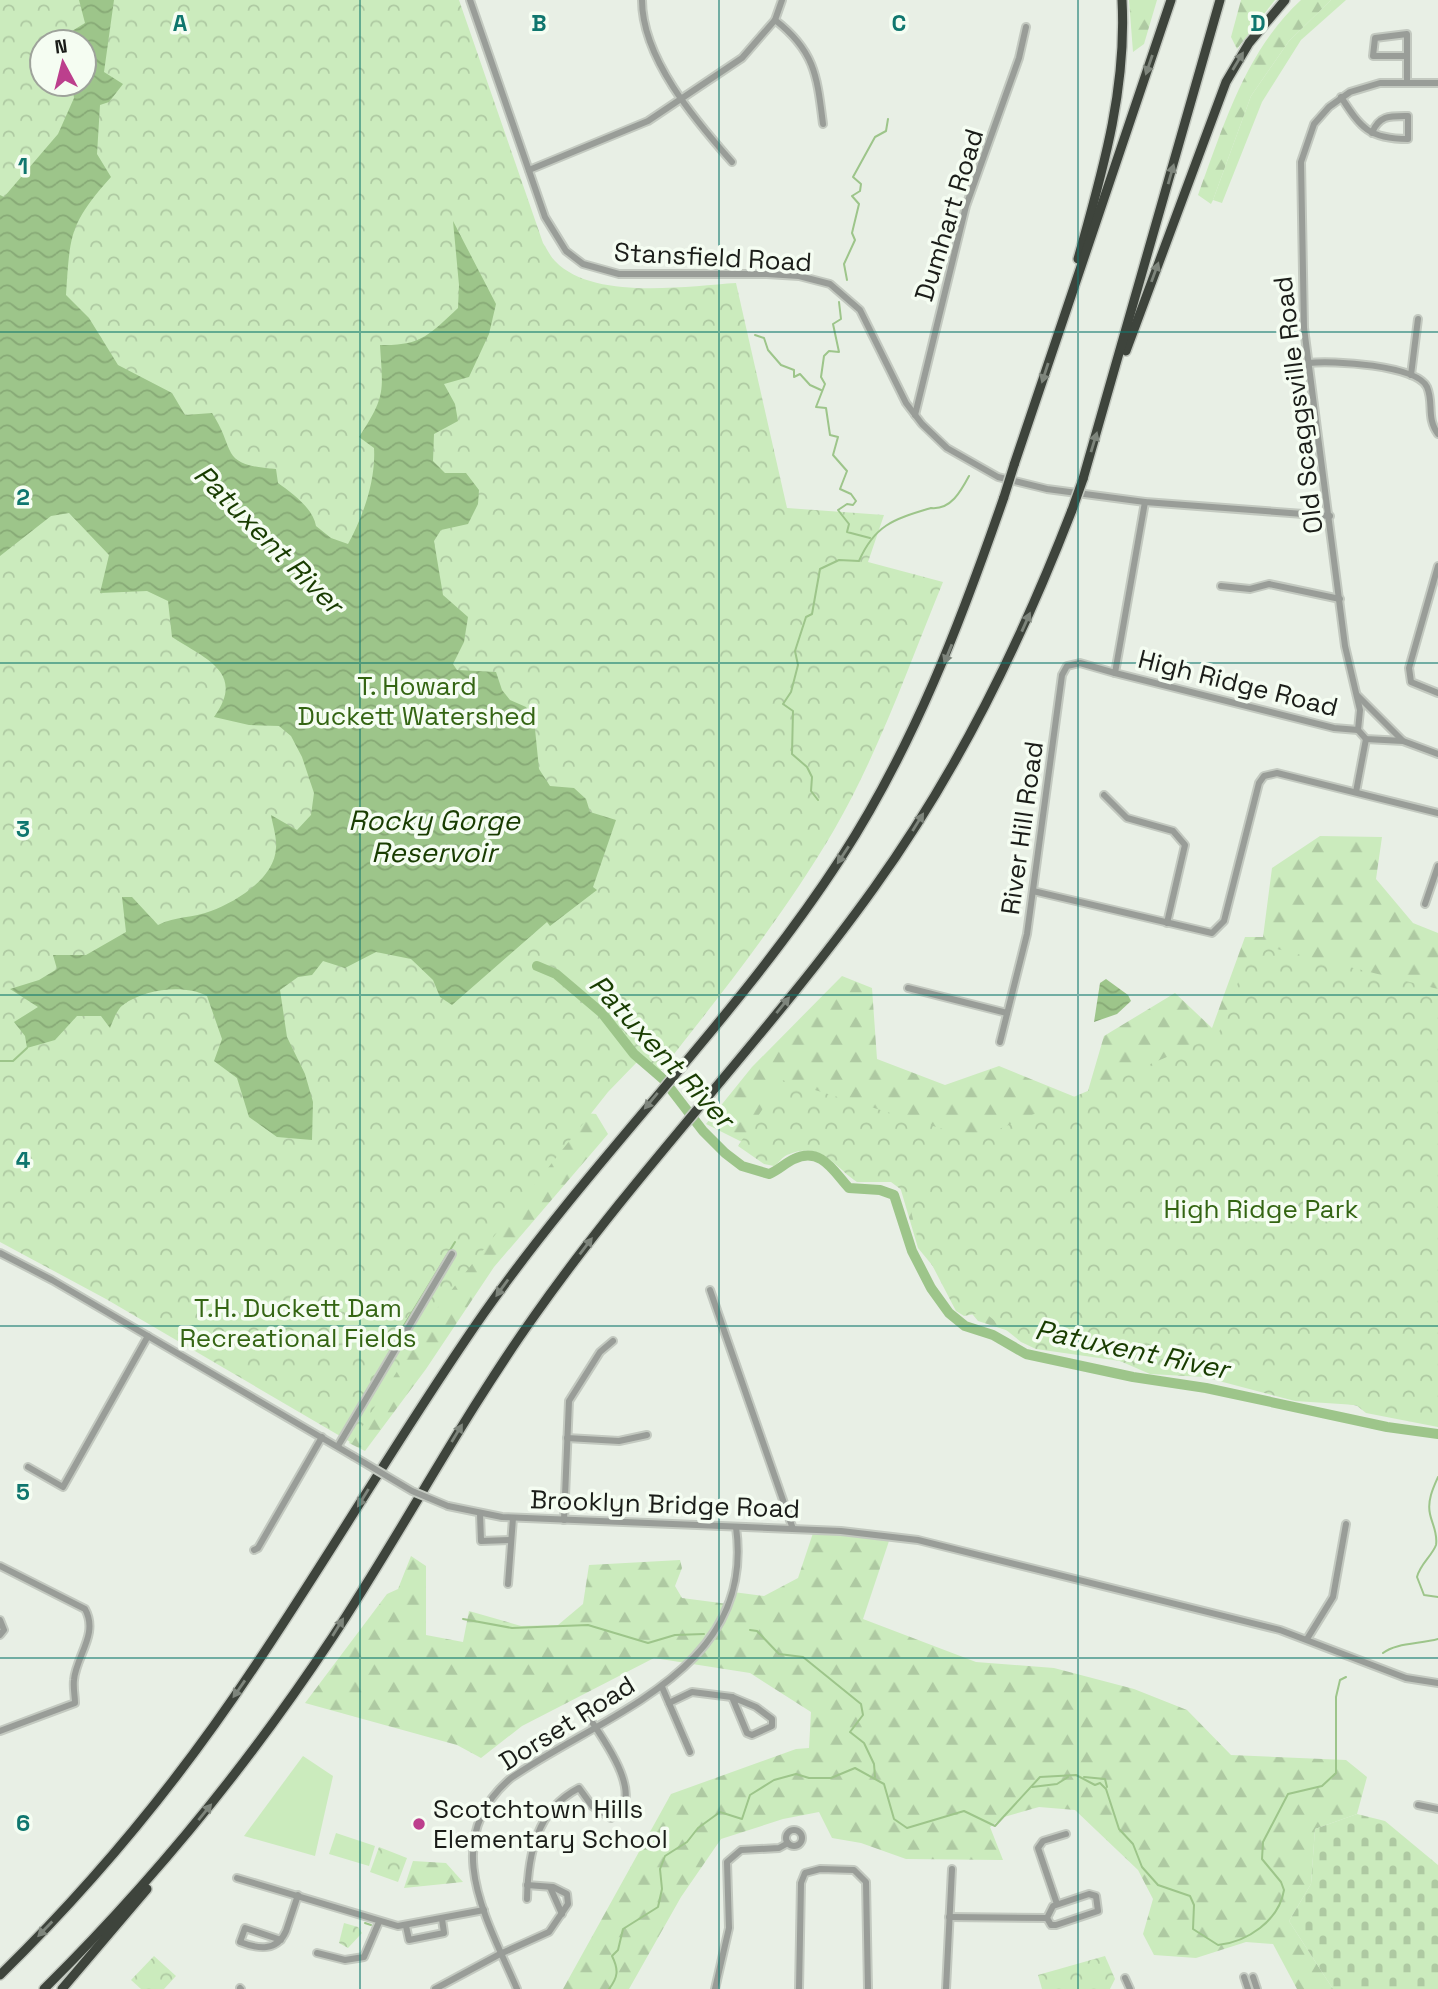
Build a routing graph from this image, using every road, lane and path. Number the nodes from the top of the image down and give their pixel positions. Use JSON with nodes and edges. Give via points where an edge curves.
{"nodes":[{"id":1,"x":470,"y":0,"type":"edge"},
{"id":2,"x":642,"y":0,"type":"edge"},
{"id":3,"x":782,"y":0,"type":"edge"},
{"id":4,"x":1122,"y":0,"type":"edge"},
{"id":5,"x":1171,"y":0,"type":"edge"},
{"id":6,"x":1220,"y":0,"type":"edge"},
{"id":7,"x":1285,"y":0,"type":"edge"},
{"id":8,"x":775,"y":20,"type":"junction"},
{"id":9,"x":1026,"y":27,"type":"dead end"},
{"id":10,"x":1407,"y":56,"type":"junction"},
{"id":11,"x":1407,"y":83,"type":"junction"},
{"id":12,"x":1438,"y":83,"type":"edge"},
{"id":13,"x":682,"y":97,"type":"junction"},
{"id":14,"x":1341,"y":97,"type":"junction"},
{"id":15,"x":823,"y":124,"type":"dead end"},
{"id":16,"x":1372,"y":133,"type":"junction"},
{"id":17,"x":732,"y":162,"type":"dead end"},
{"id":18,"x":529,"y":170,"type":"junction"},
{"id":19,"x":1419,"y":319,"type":"dead end"},
{"id":20,"x":1053,"y":350,"type":"junction"},
{"id":21,"x":1309,"y":363,"type":"junction"},
{"id":22,"x":1411,"y":375,"type":"junction"},
{"id":23,"x":1105,"y":405,"type":"junction"},
{"id":24,"x":915,"y":415,"type":"junction"},
{"id":25,"x":1438,"y":434,"type":"edge"},
{"id":26,"x":1144,"y":502,"type":"junction"},
{"id":27,"x":1330,"y":516,"type":"junction"},
{"id":28,"x":1438,"y":566,"type":"edge"},
{"id":29,"x":1222,"y":586,"type":"dead end"},
{"id":30,"x":1340,"y":599,"type":"junction"},
{"id":31,"x":1115,"y":673,"type":"junction"},
{"id":32,"x":1438,"y":693,"type":"edge"},
{"id":33,"x":1357,"y":694,"type":"junction"},
{"id":34,"x":1377,"y":715,"type":"junction"},
{"id":35,"x":1358,"y":722,"type":"junction"},
{"id":36,"x":1383,"y":723,"type":"junction"},
{"id":37,"x":1358,"y":730,"type":"junction"},
{"id":38,"x":1375,"y":738,"type":"junction"},
{"id":39,"x":1366,"y":739,"type":"junction"},
{"id":40,"x":1403,"y":741,"type":"junction"},
{"id":41,"x":1438,"y":754,"type":"edge"},
{"id":42,"x":1356,"y":792,"type":"junction"},
{"id":43,"x":1104,"y":795,"type":"dead end"},
{"id":44,"x":1438,"y":813,"type":"edge"},
{"id":45,"x":1438,"y":866,"type":"edge"},
{"id":46,"x":1032,"y":891,"type":"junction"},
{"id":47,"x":1425,"y":904,"type":"dead end"},
{"id":48,"x":1167,"y":923,"type":"junction"},
{"id":49,"x":908,"y":988,"type":"dead end"},
{"id":50,"x":1007,"y":1013,"type":"junction"},
{"id":51,"x":1000,"y":1042,"type":"dead end"},
{"id":52,"x":0,"y":1252,"type":"edge"},
{"id":53,"x":452,"y":1254,"type":"dead end"},
{"id":54,"x":709,"y":1290,"type":"dead end"},
{"id":55,"x":148,"y":1336,"type":"junction"},
{"id":56,"x":613,"y":1341,"type":"dead end"},
{"id":57,"x":648,"y":1435,"type":"dead end"},
{"id":58,"x":322,"y":1437,"type":"junction"},
{"id":59,"x":568,"y":1438,"type":"junction"},
{"id":60,"x":338,"y":1446,"type":"junction"},
{"id":61,"x":28,"y":1467,"type":"dead end"},
{"id":62,"x":480,"y":1514,"type":"junction"},
{"id":63,"x":513,"y":1518,"type":"junction"},
{"id":64,"x":564,"y":1520,"type":"junction"},
{"id":65,"x":1346,"y":1524,"type":"dead end"},
{"id":66,"x":736,"y":1527,"type":"junction"},
{"id":67,"x":793,"y":1529,"type":"junction"},
{"id":68,"x":511,"y":1540,"type":"junction"},
{"id":69,"x":254,"y":1550,"type":"dead end"},
{"id":70,"x":0,"y":1568,"type":"edge"},
{"id":71,"x":508,"y":1584,"type":"dead end"},
{"id":72,"x":0,"y":1620,"type":"edge"},
{"id":73,"x":0,"y":1635,"type":"edge"},
{"id":74,"x":1307,"y":1639,"type":"junction"},
{"id":75,"x":1438,"y":1683,"type":"edge"},
{"id":76,"x":662,"y":1687,"type":"junction"},
{"id":77,"x":732,"y":1697,"type":"junction"},
{"id":78,"x":669,"y":1703,"type":"junction"},
{"id":79,"x":581,"y":1706,"type":"dead end"},
{"id":80,"x":595,"y":1727,"type":"junction"},
{"id":81,"x":0,"y":1731,"type":"edge"},
{"id":82,"x":690,"y":1752,"type":"dead end"},
{"id":83,"x":1418,"y":1805,"type":"dead end"},
{"id":84,"x":1438,"y":1809,"type":"edge"},
{"id":85,"x":1066,"y":1834,"type":"dead end"},
{"id":86,"x":183,"y":1839,"type":"junction"},
{"id":87,"x":788,"y":1843,"type":"dead end"},
{"id":88,"x":952,"y":1869,"type":"dead end"},
{"id":89,"x":237,"y":1878,"type":"dead end"},
{"id":90,"x":527,"y":1885,"type":"junction"},
{"id":91,"x":550,"y":1887,"type":"junction"},
{"id":92,"x":298,"y":1895,"type":"junction"},
{"id":93,"x":527,"y":1899,"type":"dead end"},
{"id":94,"x":1057,"y":1904,"type":"junction"},
{"id":95,"x":484,"y":1910,"type":"junction"},
{"id":96,"x":562,"y":1914,"type":"junction"},
{"id":97,"x":949,"y":1917,"type":"junction"},
{"id":98,"x":442,"y":1919,"type":"junction"},
{"id":99,"x":1047,"y":1919,"type":"junction"},
{"id":100,"x":379,"y":1922,"type":"junction"},
{"id":101,"x":406,"y":1926,"type":"junction"},
{"id":102,"x":281,"y":1940,"type":"junction"},
{"id":103,"x":317,"y":1952,"type":"dead end"},
{"id":104,"x":500,"y":1954,"type":"junction"},
{"id":105,"x":0,"y":1975,"type":"edge"},
{"id":106,"x":1244,"y":1977,"type":"dead end"},
{"id":107,"x":1125,"y":1978,"type":"dead end"},
{"id":108,"x":1253,"y":1978,"type":"dead end"},
{"id":109,"x":44,"y":1989,"type":"edge"},
{"id":110,"x":62,"y":1989,"type":"edge"},
{"id":111,"x":435,"y":1989,"type":"edge"},
{"id":112,"x":517,"y":1989,"type":"edge"},
{"id":113,"x":715,"y":1989,"type":"edge"},
{"id":114,"x":799,"y":1989,"type":"edge"},
{"id":115,"x":868,"y":1989,"type":"edge"},
{"id":116,"x":946,"y":1989,"type":"edge"},
{"id":117,"x":1130,"y":1989,"type":"edge"},
{"id":118,"x":1248,"y":1989,"type":"edge"},
{"id":119,"x":1257,"y":1989,"type":"edge"}],
"edges":[{"from":1,"to":18,"type":"street","name":"Stansfield Road"},
{"from":2,"to":13,"type":"street","via":[[648,41]]},
{"from":3,"to":8,"type":"street"},
{"from":4,"to":20,"type":"highway","via":[[1122,71],[1113,128]]},
{"from":5,"to":20,"type":"highway","one_way":true},
{"from":23,"to":6,"type":"highway","one_way":true},
{"from":23,"to":7,"type":"highway","one_way":true,"via":[[1217,101],[1248,43]]},
{"from":8,"to":13,"type":"street","via":[[742,58]]},
{"from":8,"to":15,"type":"street","via":[[795,36],[810,58]]},
{"from":9,"to":24,"type":"street","name":"Dumhart Road","via":[[966,206]]},
{"from":10,"to":10,"type":"street","via":[[1407,34],[1375,38],[1373,56]]},
{"from":10,"to":11,"type":"street"},
{"from":11,"to":12,"type":"street","name":"Old Scaggsville Road"},
{"from":11,"to":14,"type":"street","name":"Old Scaggsville Road","via":[[1371,84]]},
{"from":13,"to":17,"type":"street"},
{"from":13,"to":18,"type":"street","via":[[638,126]]},
{"from":14,"to":16,"type":"street","via":[[1357,122]]},
{"from":14,"to":21,"type":"street","name":"Old Scaggsville Road","via":[[1314,124],[1301,162],[1302,308]]},
{"from":16,"to":16,"type":"street","via":[[1408,139],[1408,116],[1384,117]]},
{"from":18,"to":24,"type":"street","name":"Stansfield Road","via":[[559,242],[593,269],[619,274],[778,275],[830,284],[860,310]]},
{"from":19,"to":22,"type":"street"},
{"from":20,"to":105,"type":"highway","one_way":true,"bridge":true,"via":[[960,623],[897,762],[864,821],[808,907],[525,1256],[464,1341],[252,1671],[187,1761],[89,1881]]},
{"from":21,"to":22,"type":"street","via":[[1338,361]]},
{"from":21,"to":27,"type":"street","name":"Old Scaggsville Road"},
{"from":22,"to":25,"type":"street","via":[[1428,388],[1430,420]]},
{"from":86,"to":23,"type":"highway","one_way":true,"bridge":true,"via":[[259,1743],[334,1635],[534,1316],[649,1166],[849,922],[940,787],[1018,641],[1072,510]]},
{"from":24,"to":26,"type":"street","name":"Stansfield Road","via":[[947,448],[998,477],[1047,489]]},
{"from":26,"to":27,"type":"street","name":"Stansfield Road"},
{"from":26,"to":31,"type":"street","name":"High Ridge Road"},
{"from":27,"to":30,"type":"street","name":"Old Scaggsville Road"},
{"from":28,"to":32,"type":"street","via":[[1409,668],[1411,682]]},
{"from":29,"to":30,"type":"street","via":[[1250,589],[1269,584]]},
{"from":30,"to":33,"type":"street","name":"Old Scaggsville Road","via":[[1346,653]]},
{"from":31,"to":37,"type":"street","name":"High Ridge Road","via":[[1334,728]]},
{"from":31,"to":46,"type":"street","name":"River Hill Road","via":[[1080,663],[1068,666],[1062,675]]},
{"from":33,"to":34,"type":"street","name":"Old Scaggsville Road"},
{"from":33,"to":35,"type":"street","name":"Old Scaggsville Road"},
{"from":34,"to":35,"type":"street","via":[[1366,714]]},
{"from":34,"to":36,"type":"street"},
{"from":35,"to":37,"type":"street"},
{"from":36,"to":38,"type":"street"},
{"from":36,"to":40,"type":"street"},
{"from":37,"to":39,"type":"street"},
{"from":38,"to":39,"type":"street"},
{"from":38,"to":40,"type":"street"},
{"from":39,"to":42,"type":"street"},
{"from":40,"to":41,"type":"street"},
{"from":42,"to":44,"type":"street"},
{"from":42,"to":48,"type":"street","via":[[1277,773],[1264,776],[1222,925],[1208,933]]},
{"from":43,"to":48,"type":"street","via":[[1127,818],[1173,831],[1185,845]]},
{"from":45,"to":47,"type":"street"},
{"from":46,"to":48,"type":"street"},
{"from":46,"to":50,"type":"street","name":"River Hill Road","via":[[1025,945]]},
{"from":49,"to":50,"type":"street"},
{"from":50,"to":51,"type":"street","name":"River Hill Road"},
{"from":52,"to":55,"type":"street","name":"Brooklyn Bridge Road"},
{"from":53,"to":60,"type":"street"},
{"from":54,"to":67,"type":"street"},
{"from":55,"to":58,"type":"street","name":"Brooklyn Bridge Road"},
{"from":55,"to":61,"type":"street","via":[[63,1487]]},
{"from":56,"to":59,"type":"street","via":[[600,1352],[572,1394]]},
{"from":57,"to":59,"type":"street","via":[[629,1441]]},
{"from":58,"to":60,"type":"street","name":"Brooklyn Bridge Road"},
{"from":58,"to":69,"type":"street","via":[[279,1516]]},
{"from":59,"to":64,"type":"street"},
{"from":60,"to":62,"type":"street","name":"Brooklyn Bridge Road","bridge":true,"via":[[412,1492]]},
{"from":62,"to":63,"type":"street","name":"Brooklyn Bridge Road"},
{"from":62,"to":68,"type":"street","via":[[481,1541]]},
{"from":63,"to":64,"type":"street","name":"Brooklyn Bridge Road"},
{"from":63,"to":68,"type":"street"},
{"from":64,"to":66,"type":"street","name":"Brooklyn Bridge Road"},
{"from":65,"to":74,"type":"street","via":[[1333,1597]]},
{"from":66,"to":67,"type":"street","name":"Brooklyn Bridge Road"},
{"from":66,"to":76,"type":"street","name":"Dorset Road","via":[[738,1565],[728,1604],[692,1662]]},
{"from":67,"to":74,"type":"street","name":"Brooklyn Bridge Road","via":[[872,1533],[930,1543]]},
{"from":68,"to":71,"type":"street"},
{"from":70,"to":81,"type":"street","via":[[88,1613],[89,1638],[74,1680],[75,1703]]},
{"from":72,"to":73,"type":"street","via":[[4,1630]]},
{"from":74,"to":75,"type":"street","name":"Brooklyn Bridge Road","via":[[1406,1678]]},
{"from":76,"to":78,"type":"street","name":"Dorset Road"},
{"from":76,"to":80,"type":"street","name":"Dorset Road"},
{"from":77,"to":77,"type":"street","via":[[756,1707],[772,1719],[772,1726],[752,1735],[747,1732]]},
{"from":77,"to":78,"type":"street","via":[[692,1692]]},
{"from":78,"to":82,"type":"street","name":"Dorset Road"},
{"from":79,"to":80,"type":"street"},
{"from":80,"to":90,"type":"street","via":[[625,1781],[622,1807],[611,1818],[592,1806],[579,1788],[566,1795],[549,1813],[535,1839]]},
{"from":80,"to":95,"type":"street","name":"Dorset Road","via":[[511,1778],[488,1804],[478,1824],[472,1856]]},
{"from":83,"to":84,"type":"street"},
{"from":85,"to":94,"type":"street","via":[[1042,1841],[1038,1848]]},
{"from":86,"to":109,"type":"highway"},
{"from":86,"to":110,"type":"highway","via":[[123,1920]]},
{"from":87,"to":113,"type":"street","via":[[779,1848],[746,1848],[727,1862],[729,1928]]},
{"from":88,"to":97,"type":"street"},
{"from":89,"to":92,"type":"street"},
{"from":90,"to":91,"type":"street"},
{"from":90,"to":93,"type":"street"},
{"from":91,"to":96,"type":"street"},
{"from":91,"to":96,"type":"street","via":[[567,1894]]},
{"from":92,"to":100,"type":"street"},
{"from":92,"to":102,"type":"street"},
{"from":94,"to":99,"type":"street"},
{"from":94,"to":99,"type":"street","via":[[1093,1894],[1100,1908],[1056,1925]]},
{"from":95,"to":98,"type":"street"},
{"from":95,"to":104,"type":"street","name":"Dorset Road"},
{"from":96,"to":104,"type":"street","via":[[549,1932]]},
{"from":97,"to":99,"type":"street"},
{"from":97,"to":116,"type":"street"},
{"from":98,"to":101,"type":"street"},
{"from":98,"to":101,"type":"street","via":[[444,1933],[440,1936],[409,1940]]},
{"from":100,"to":101,"type":"street"},
{"from":100,"to":103,"type":"street","via":[[368,1953],[348,1960]]},
{"from":102,"to":102,"type":"street","via":[[245,1928],[240,1942],[263,1948]]},
{"from":104,"to":111,"type":"street"},
{"from":104,"to":112,"type":"street","name":"Dorset Road"},
{"from":106,"to":118,"type":"street"},
{"from":107,"to":117,"type":"street"},
{"from":108,"to":119,"type":"street"},
{"from":114,"to":115,"type":"street","via":[[801,1883],[805,1873],[820,1869],[854,1870],[866,1882]]}]}
